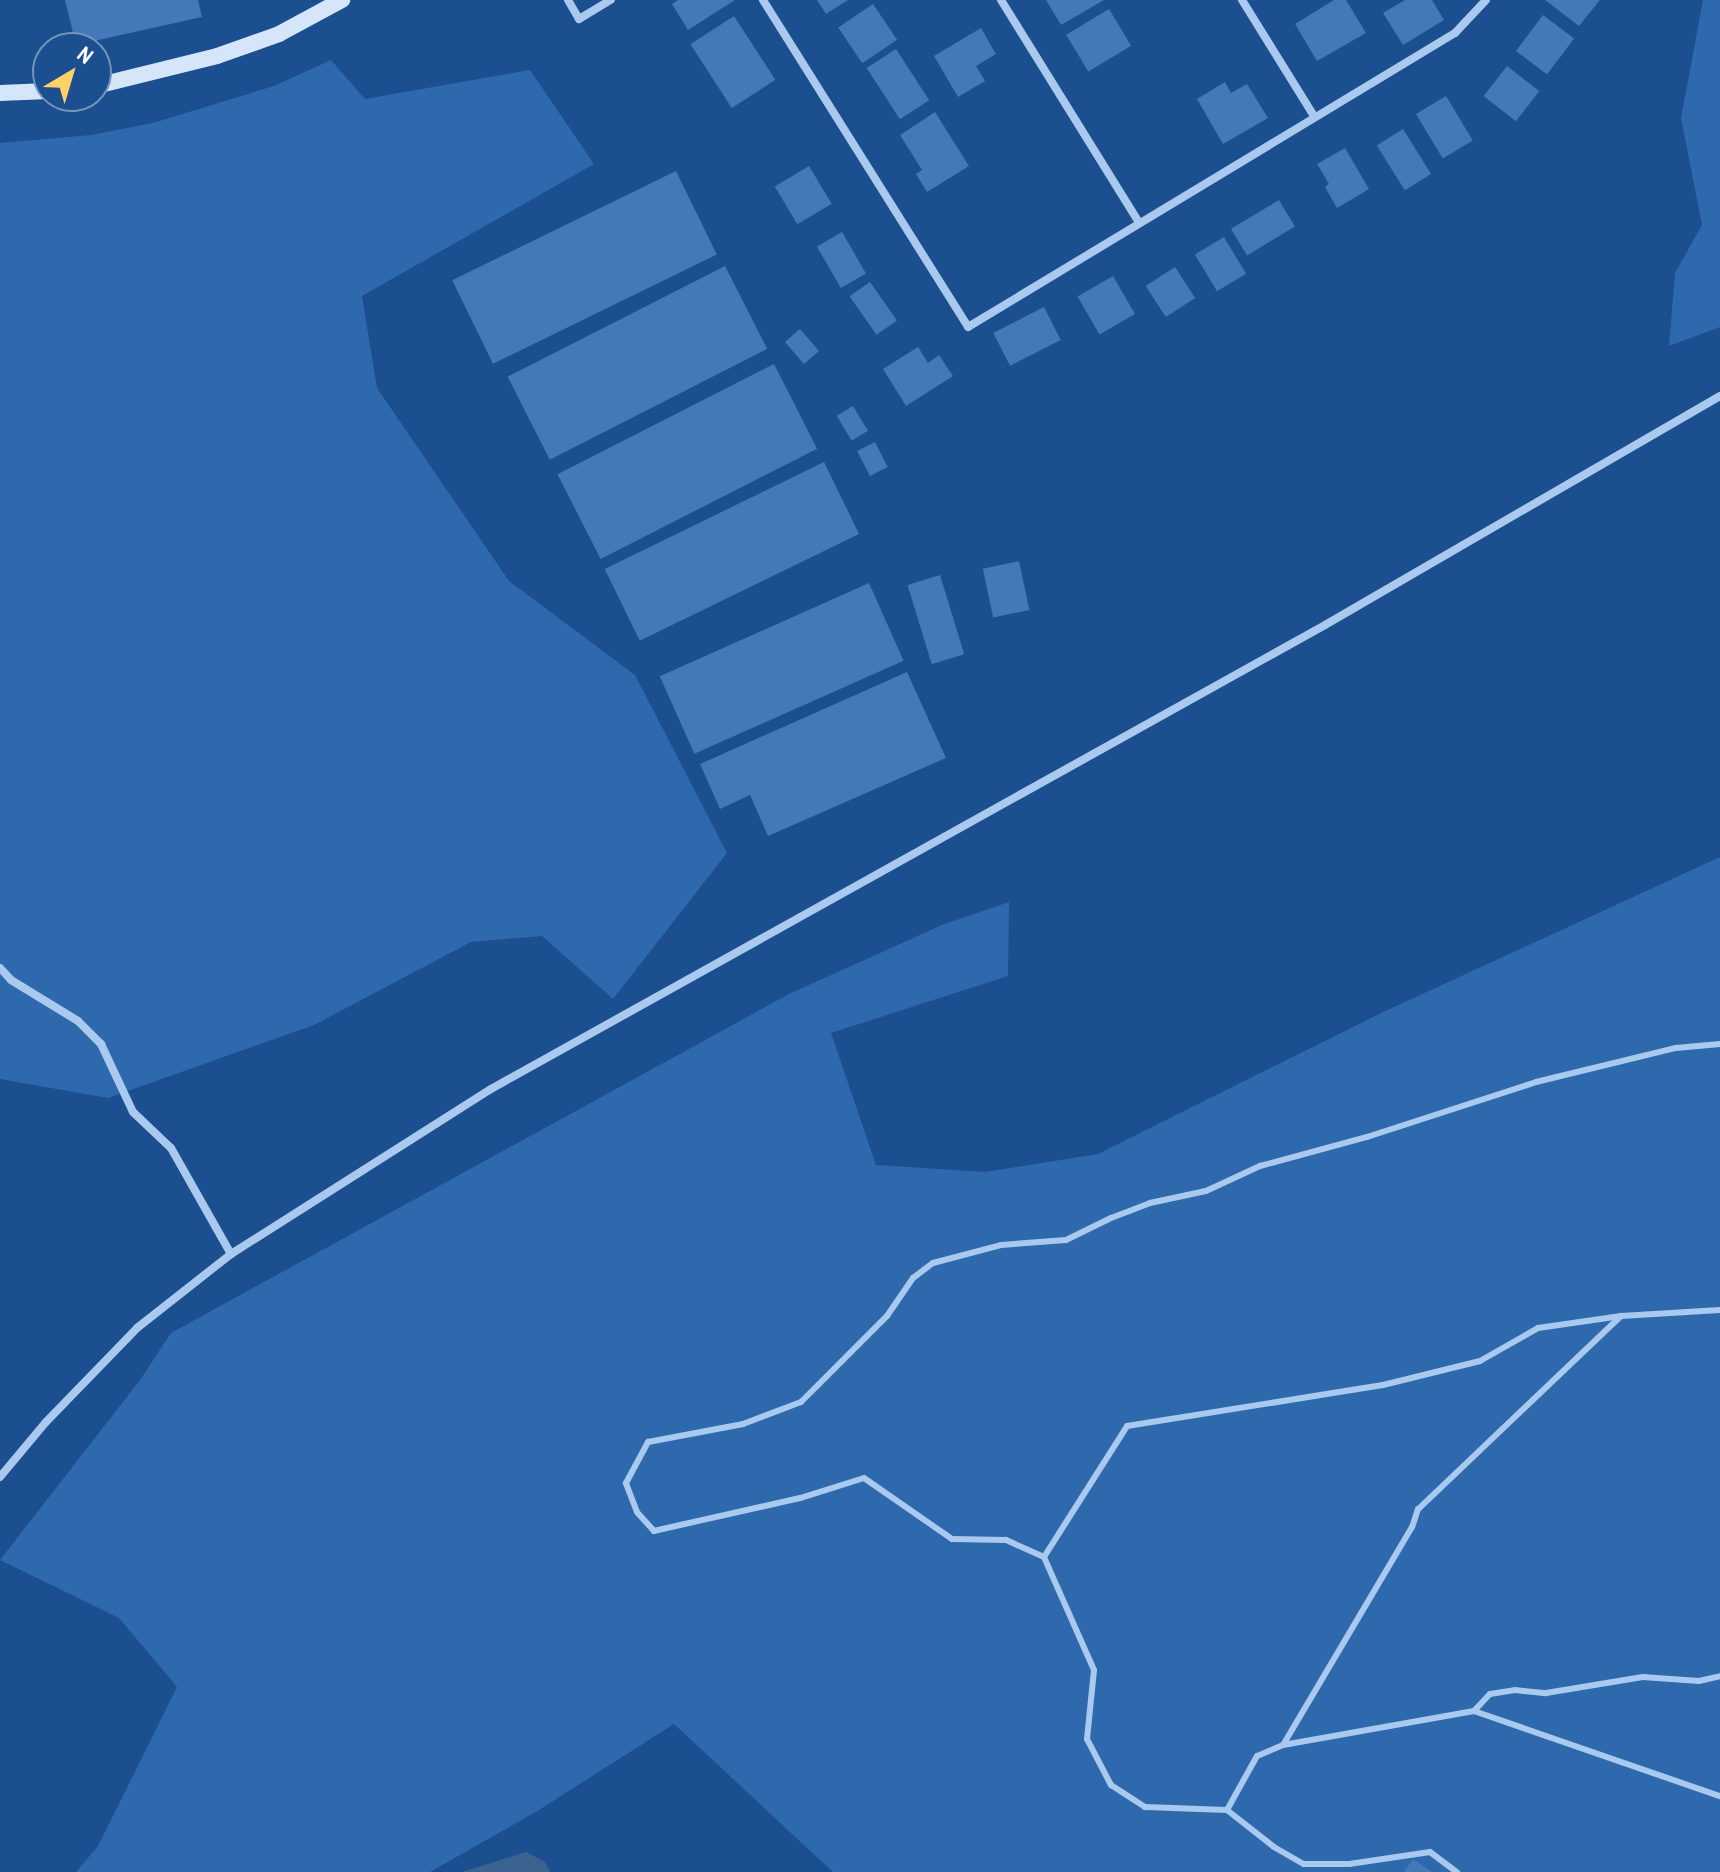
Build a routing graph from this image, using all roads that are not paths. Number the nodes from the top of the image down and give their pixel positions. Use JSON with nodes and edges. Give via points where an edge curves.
{"nodes":[{"id":1,"x":342,"y":0,"type":"edge"},
{"id":2,"x":568,"y":0,"type":"edge"},
{"id":3,"x":611,"y":0,"type":"edge"},
{"id":4,"x":763,"y":0,"type":"edge"},
{"id":5,"x":1001,"y":0,"type":"edge"},
{"id":6,"x":1242,"y":0,"type":"edge"},
{"id":7,"x":1471,"y":0,"type":"edge"},
{"id":8,"x":1486,"y":0,"type":"edge"},
{"id":9,"x":1477,"y":10,"type":"junction"},
{"id":10,"x":112,"y":82,"type":"edge"},
{"id":11,"x":32,"y":92,"type":"edge"},
{"id":12,"x":0,"y":93,"type":"edge"},
{"id":13,"x":1314,"y":116,"type":"junction"},
{"id":14,"x":1139,"y":223,"type":"junction"},
{"id":15,"x":1720,"y":396,"type":"edge"},
{"id":16,"x":0,"y":968,"type":"edge"},
{"id":17,"x":1720,"y":1044,"type":"edge"},
{"id":18,"x":231,"y":1254,"type":"junction"},
{"id":19,"x":1720,"y":1310,"type":"edge"},
{"id":20,"x":1621,"y":1316,"type":"junction"},
{"id":21,"x":0,"y":1477,"type":"edge"},
{"id":22,"x":1044,"y":1557,"type":"junction"},
{"id":23,"x":1720,"y":1676,"type":"edge"},
{"id":24,"x":1474,"y":1711,"type":"junction"},
{"id":25,"x":1283,"y":1745,"type":"junction"},
{"id":26,"x":1720,"y":1796,"type":"edge"},
{"id":27,"x":1227,"y":1810,"type":"junction"},
{"id":28,"x":1457,"y":1872,"type":"edge"}],
"edges":[{"from":1,"to":10,"type":"street","via":[[279,34],[217,56]]},
{"from":2,"to":3,"type":"street","via":[[579,19]]},
{"from":4,"to":14,"type":"street","via":[[968,327]]},
{"from":5,"to":14,"type":"street"},
{"from":6,"to":13,"type":"street"},
{"from":7,"to":9,"type":"street"},
{"from":8,"to":9,"type":"street"},
{"from":9,"to":13,"type":"street","via":[[1455,33]]},
{"from":11,"to":12,"type":"street"},
{"from":13,"to":14,"type":"street"},
{"from":15,"to":18,"type":"street","via":[[1325,625],[491,1089]]},
{"from":16,"to":18,"type":"street","via":[[78,1021],[101,1044],[133,1112],[171,1148]]},
{"from":17,"to":22,"type":"lane","via":[[1676,1048],[1536,1082],[1260,1166],[1206,1191],[1150,1203],[1066,1240],[1001,1245],[933,1263],[913,1278],[887,1316],[801,1402],[743,1424],[648,1442],[626,1483],[637,1512],[654,1531],[864,1478],[952,1539],[1006,1540]]},
{"from":18,"to":21,"type":"street","via":[[137,1328]]},
{"from":19,"to":20,"type":"lane"},
{"from":20,"to":22,"type":"lane","via":[[1538,1328],[1480,1361],[1383,1385],[1127,1426]]},
{"from":20,"to":25,"type":"lane","via":[[1418,1509]]},
{"from":22,"to":27,"type":"lane","via":[[1094,1670],[1087,1739],[1111,1785],[1145,1807]]},
{"from":23,"to":24,"type":"lane","via":[[1699,1681],[1643,1677],[1546,1693],[1515,1690],[1490,1694]]},
{"from":24,"to":25,"type":"lane"},
{"from":24,"to":26,"type":"lane"},
{"from":25,"to":27,"type":"lane","via":[[1257,1756]]},
{"from":27,"to":28,"type":"lane","via":[[1304,1864],[1349,1864],[1430,1852]]}]}
